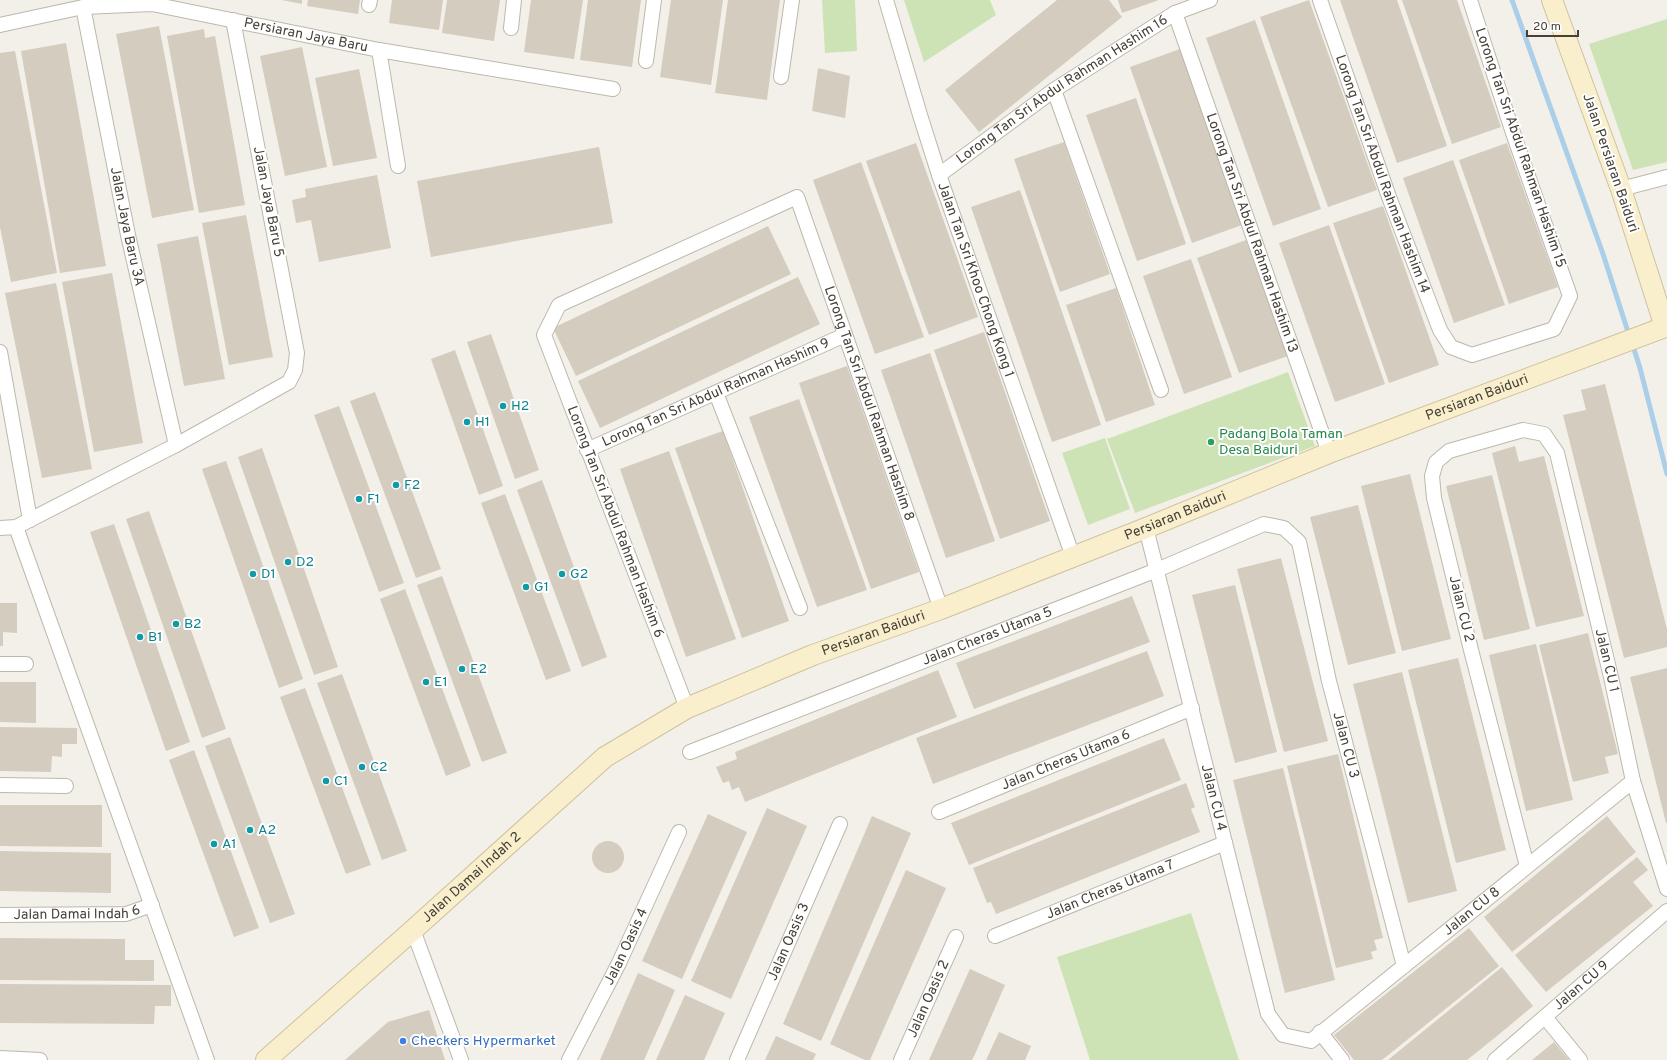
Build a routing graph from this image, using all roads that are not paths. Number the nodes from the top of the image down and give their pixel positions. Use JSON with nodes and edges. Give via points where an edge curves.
{"nodes":[{"id":1,"x":514,"y":0,"type":"edge"},
{"id":2,"x":654,"y":0,"type":"edge"},
{"id":3,"x":792,"y":0,"type":"edge"},
{"id":4,"x":886,"y":0,"type":"edge"},
{"id":5,"x":1210,"y":0,"type":"edge"},
{"id":6,"x":1320,"y":0,"type":"edge"},
{"id":7,"x":1470,"y":0,"type":"edge"},
{"id":8,"x":1552,"y":0,"type":"edge"},
{"id":9,"x":83,"y":7,"type":"junction"},
{"id":10,"x":1175,"y":13,"type":"junction"},
{"id":11,"x":233,"y":20,"type":"junction"},
{"id":12,"x":0,"y":25,"type":"edge"},
{"id":13,"x":511,"y":28,"type":"dead end"},
{"id":14,"x":379,"y":50,"type":"junction"},
{"id":15,"x":646,"y":61,"type":"dead end"},
{"id":16,"x":781,"y":77,"type":"dead end"},
{"id":17,"x":613,"y":89,"type":"dead end"},
{"id":18,"x":1054,"y":90,"type":"junction"},
{"id":19,"x":398,"y":166,"type":"dead end"},
{"id":20,"x":939,"y":175,"type":"junction"},
{"id":21,"x":1667,"y":177,"type":"edge"},
{"id":22,"x":1621,"y":189,"type":"junction"},
{"id":23,"x":797,"y":197,"type":"joint"},
{"id":24,"x":1570,"y":296,"type":"joint"},
{"id":25,"x":1666,"y":331,"type":"edge"},
{"id":26,"x":845,"y":335,"type":"junction"},
{"id":27,"x":0,"y":352,"type":"edge"},
{"id":28,"x":1161,"y":390,"type":"dead end"},
{"id":29,"x":716,"y":393,"type":"junction"},
{"id":30,"x":1544,"y":434,"type":"joint"},
{"id":31,"x":176,"y":445,"type":"junction"},
{"id":32,"x":587,"y":450,"type":"junction"},
{"id":33,"x":1329,"y":453,"type":"junction"},
{"id":34,"x":30,"y":520,"type":"junction"},
{"id":35,"x":16,"y":527,"type":"junction"},
{"id":36,"x":0,"y":528,"type":"edge"},
{"id":37,"x":1146,"y":528,"type":"junction"},
{"id":38,"x":1284,"y":528,"type":"joint"},
{"id":39,"x":1073,"y":557,"type":"junction"},
{"id":40,"x":1157,"y":570,"type":"junction"},
{"id":41,"x":800,"y":608,"type":"dead end"},
{"id":42,"x":941,"y":608,"type":"junction"},
{"id":43,"x":0,"y":664,"type":"edge"},
{"id":44,"x":26,"y":664,"type":"dead end"},
{"id":45,"x":686,"y":708,"type":"junction"},
{"id":46,"x":1192,"y":708,"type":"junction"},
{"id":47,"x":690,"y":752,"type":"dead end"},
{"id":48,"x":1633,"y":781,"type":"junction"},
{"id":49,"x":0,"y":785,"type":"edge"},
{"id":50,"x":66,"y":786,"type":"dead end"},
{"id":51,"x":939,"y":812,"type":"dead end"},
{"id":52,"x":840,"y":824,"type":"dead end"},
{"id":53,"x":679,"y":832,"type":"dead end"},
{"id":54,"x":1225,"y":843,"type":"junction"},
{"id":55,"x":1527,"y":866,"type":"junction"},
{"id":56,"x":1667,"y":888,"type":"edge"},
{"id":57,"x":152,"y":905,"type":"junction"},
{"id":58,"x":1667,"y":911,"type":"edge"},
{"id":59,"x":0,"y":915,"type":"edge"},
{"id":60,"x":413,"y":930,"type":"junction"},
{"id":61,"x":995,"y":936,"type":"dead end"},
{"id":62,"x":956,"y":938,"type":"dead end"},
{"id":63,"x":1404,"y":966,"type":"junction"},
{"id":64,"x":1545,"y":1017,"type":"junction"},
{"id":65,"x":1316,"y":1036,"type":"junction"},
{"id":66,"x":0,"y":1058,"type":"edge"},
{"id":67,"x":40,"y":1060,"type":"edge"},
{"id":68,"x":207,"y":1060,"type":"edge"},
{"id":69,"x":266,"y":1060,"type":"edge"},
{"id":70,"x":461,"y":1060,"type":"edge"},
{"id":71,"x":569,"y":1060,"type":"edge"},
{"id":72,"x":737,"y":1060,"type":"edge"},
{"id":73,"x":901,"y":1060,"type":"edge"},
{"id":74,"x":1342,"y":1060,"type":"edge"},
{"id":75,"x":1495,"y":1060,"type":"edge"},
{"id":76,"x":1580,"y":1060,"type":"edge"}],
"edges":[{"from":1,"to":13,"type":"street"},
{"from":2,"to":15,"type":"street"},
{"from":3,"to":16,"type":"street"},
{"from":4,"to":20,"type":"street","name":"Jalan Tan Sri Khoo Chong Kong 1"},
{"from":5,"to":10,"type":"street","name":"Lorong Tan Sri Abdul Rahman Hashim 16"},
{"from":6,"to":24,"type":"street","name":"Lorong Tan Sri Abdul Rahman Hashim 14","via":[[1389,197],[1440,330],[1451,346],[1472,356],[1554,329]]},
{"from":7,"to":24,"type":"street","name":"Lorong Tan Sri Abdul Rahman Hashim 15"},
{"from":8,"to":22,"type":"street","name":"Jalan Persiaran Baiduri"},
{"from":9,"to":11,"type":"street","name":"Persiaran Jaya Baru","via":[[152,4]]},
{"from":9,"to":12,"type":"street","name":"Persiaran Jaya Baru"},
{"from":9,"to":31,"type":"street","name":"Jalan Jaya Baru 3A","via":[[128,236]]},
{"from":10,"to":18,"type":"street","name":"Lorong Tan Sri Abdul Rahman Hashim 16"},
{"from":10,"to":33,"type":"street","name":"Lorong Tan Sri Abdul Rahman Hashim 13"},
{"from":11,"to":14,"type":"street","name":"Persiaran Jaya Baru"},
{"from":11,"to":31,"type":"street","name":"Jalan Jaya Baru 5","via":[[297,353],[296,370],[289,382]]},
{"from":14,"to":17,"type":"street","name":"Persiaran Jaya Baru"},
{"from":14,"to":19,"type":"street"},
{"from":18,"to":20,"type":"street","name":"Lorong Tan Sri Abdul Rahman Hashim 16"},
{"from":18,"to":28,"type":"street"},
{"from":20,"to":39,"type":"street","name":"Jalan Tan Sri Khoo Chong Kong 1"},
{"from":21,"to":22,"type":"street"},
{"from":22,"to":25,"type":"street","name":"Jalan Persiaran Baiduri"},
{"from":23,"to":26,"type":"street","name":"Lorong Tan Sri Abdul Rahman Hashim 8"},
{"from":23,"to":32,"type":"street","name":"Lorong Tan Sri Abdul Rahman Hashim 6","via":[[559,305],[544,335]]},
{"from":25,"to":33,"type":"street","name":"Persiaran Baiduri","via":[[1638,337]]},
{"from":26,"to":29,"type":"street","name":"Lorong Tan Sri Abdul Rahman Hashim 9"},
{"from":26,"to":42,"type":"street","name":"Lorong Tan Sri Abdul Rahman Hashim 8"},
{"from":27,"to":34,"type":"street"},
{"from":29,"to":32,"type":"street","name":"Lorong Tan Sri Abdul Rahman Hashim 9"},
{"from":29,"to":41,"type":"street"},
{"from":30,"to":48,"type":"street","name":"Jalan CU 1","via":[[1557,453],[1611,677]]},
{"from":30,"to":55,"type":"street","name":"Jalan CU 2","via":[[1523,430],[1450,451],[1436,462],[1432,476],[1434,498],[1471,650]]},
{"from":31,"to":34,"type":"street"},
{"from":32,"to":45,"type":"street","name":"Lorong Tan Sri Abdul Rahman Hashim 6"},
{"from":33,"to":37,"type":"street","name":"Persiaran Baiduri"},
{"from":34,"to":35,"type":"street"},
{"from":35,"to":36,"type":"street"},
{"from":35,"to":57,"type":"street"},
{"from":37,"to":39,"type":"street","name":"Persiaran Baiduri"},
{"from":37,"to":40,"type":"street","name":"Jalan CU 4"},
{"from":38,"to":40,"type":"street","name":"Jalan Cheras Utama 5","via":[[1264,524]]},
{"from":38,"to":63,"type":"street","name":"Jalan CU 3","via":[[1299,542],[1330,681]]},
{"from":39,"to":42,"type":"street","name":"Persiaran Baiduri"},
{"from":40,"to":46,"type":"street","name":"Jalan CU 4"},
{"from":40,"to":47,"type":"street","name":"Jalan Cheras Utama 5"},
{"from":42,"to":45,"type":"street","name":"Persiaran Baiduri","via":[[813,655]]},
{"from":43,"to":44,"type":"street"},
{"from":45,"to":60,"type":"street","name":"Jalan Damai Indah 2","via":[[605,757]]},
{"from":46,"to":51,"type":"street","name":"Jalan Cheras Utama 6"},
{"from":46,"to":54,"type":"street","name":"Jalan CU 4"},
{"from":48,"to":55,"type":"street","name":"Jalan CU 8"},
{"from":48,"to":56,"type":"street","name":"Jalan CU 1"},
{"from":49,"to":50,"type":"street"},
{"from":52,"to":72,"type":"street","name":"Jalan Oasis 3"},
{"from":53,"to":71,"type":"street","name":"Jalan Oasis 4","via":[[622,956]]},
{"from":54,"to":61,"type":"street","name":"Jalan Cheras Utama 7"},
{"from":54,"to":65,"type":"street","name":"Jalan CU 4","via":[[1268,1014],[1283,1035]]},
{"from":55,"to":63,"type":"street","name":"Jalan CU 8"},
{"from":57,"to":59,"type":"street","name":"Jalan Damai Indah 6","via":[[126,914]]},
{"from":57,"to":68,"type":"street"},
{"from":58,"to":64,"type":"street","name":"Jalan CU 9"},
{"from":60,"to":69,"type":"street","name":"Jalan Damai Indah 2"},
{"from":60,"to":70,"type":"street"},
{"from":62,"to":73,"type":"street","name":"Jalan Oasis 2"},
{"from":63,"to":65,"type":"street","name":"Jalan CU 8"},
{"from":64,"to":75,"type":"street","name":"Jalan CU 9"},
{"from":64,"to":76,"type":"street"},
{"from":65,"to":74,"type":"street"},
{"from":66,"to":67,"type":"street"}]}
